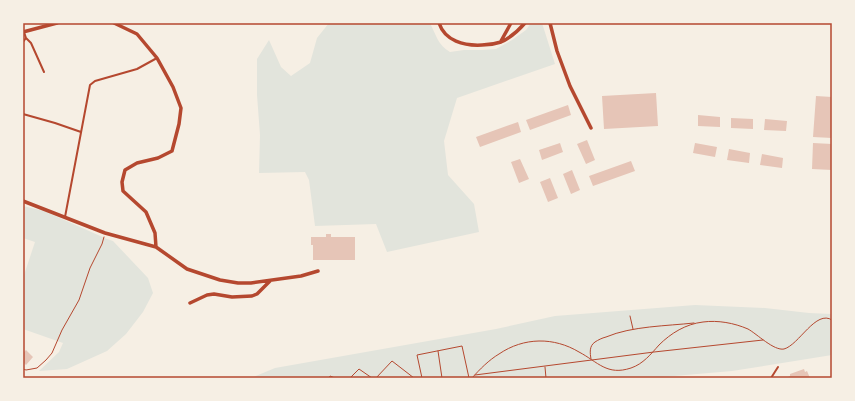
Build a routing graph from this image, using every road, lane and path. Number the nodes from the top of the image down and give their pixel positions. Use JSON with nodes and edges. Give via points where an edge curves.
{"nodes":[{"id":1,"x":57,"y":23,"type":"edge"},
{"id":2,"x":114,"y":23,"type":"edge"},
{"id":3,"x":438,"y":23,"type":"edge"},
{"id":4,"x":511,"y":23,"type":"edge"},
{"id":5,"x":525,"y":23,"type":"edge"},
{"id":6,"x":550,"y":23,"type":"edge"},
{"id":7,"x":24,"y":31,"type":"edge"},
{"id":8,"x":26,"y":38,"type":"junction"},
{"id":9,"x":23,"y":42,"type":"edge"},
{"id":10,"x":500,"y":42,"type":"junction"},
{"id":11,"x":157,"y":58,"type":"junction"},
{"id":12,"x":44,"y":72,"type":"dead end"},
{"id":13,"x":23,"y":114,"type":"edge"},
{"id":14,"x":591,"y":128,"type":"dead end"},
{"id":15,"x":81,"y":132,"type":"junction"},
{"id":16,"x":23,"y":201,"type":"edge"},
{"id":17,"x":65,"y":217,"type":"junction"},
{"id":18,"x":105,"y":233,"type":"junction"},
{"id":19,"x":156,"y":247,"type":"junction"},
{"id":20,"x":318,"y":271,"type":"dead end"},
{"id":21,"x":271,"y":281,"type":"junction"},
{"id":22,"x":190,"y":303,"type":"dead end"},
{"id":23,"x":630,"y":316,"type":"dead end"},
{"id":24,"x":832,"y":320,"type":"edge"},
{"id":25,"x":702,"y":322,"type":"junction"},
{"id":26,"x":633,"y":329,"type":"junction"},
{"id":27,"x":764,"y":340,"type":"junction"},
{"id":28,"x":438,"y":351,"type":"junction"},
{"id":29,"x":654,"y":352,"type":"junction"},
{"id":30,"x":591,"y":360,"type":"junction"},
{"id":31,"x":545,"y":366,"type":"junction"},
{"id":32,"x":778,"y":366,"type":"dead end"},
{"id":33,"x":23,"y":370,"type":"edge"},
{"id":34,"x":475,"y":375,"type":"junction"},
{"id":35,"x":329,"y":378,"type":"edge"},
{"id":36,"x":335,"y":378,"type":"edge"},
{"id":37,"x":350,"y":378,"type":"edge"},
{"id":38,"x":372,"y":378,"type":"edge"},
{"id":39,"x":376,"y":378,"type":"edge"},
{"id":40,"x":414,"y":378,"type":"edge"},
{"id":41,"x":422,"y":378,"type":"edge"},
{"id":42,"x":442,"y":378,"type":"edge"},
{"id":43,"x":469,"y":378,"type":"edge"},
{"id":44,"x":472,"y":378,"type":"edge"},
{"id":45,"x":546,"y":378,"type":"edge"},
{"id":46,"x":772,"y":378,"type":"edge"}],
"edges":[{"from":1,"to":7,"type":"street"},
{"from":2,"to":11,"type":"street","via":[[137,34]]},
{"from":3,"to":10,"type":"street","via":[[448,37],[457,42],[479,45]]},
{"from":4,"to":10,"type":"street"},
{"from":5,"to":10,"type":"street","via":[[516,33]]},
{"from":6,"to":14,"type":"street","via":[[570,86]]},
{"from":7,"to":8,"type":"lane"},
{"from":8,"to":9,"type":"lane"},
{"from":8,"to":12,"type":"lane","via":[[31,43]]},
{"from":11,"to":15,"type":"lane","via":[[137,69],[91,83]]},
{"from":11,"to":19,"type":"street","via":[[180,108],[172,152],[125,170],[122,182],[123,191],[146,212],[155,233]]},
{"from":13,"to":15,"type":"lane"},
{"from":15,"to":17,"type":"lane"},
{"from":16,"to":17,"type":"street"},
{"from":17,"to":18,"type":"street"},
{"from":18,"to":19,"type":"street"},
{"from":18,"to":33,"type":"path","via":[[79,300],[52,353],[37,368]]},
{"from":19,"to":21,"type":"street","via":[[187,269],[220,280],[238,283]]},
{"from":20,"to":21,"type":"street"},
{"from":21,"to":22,"type":"street","via":[[252,296],[207,295]]},
{"from":23,"to":26,"type":"path"},
{"from":24,"to":27,"type":"path","via":[[821,318],[792,345],[782,350]]},
{"from":25,"to":26,"type":"path"},
{"from":25,"to":27,"type":"path","via":[[725,322],[747,329]]},
{"from":25,"to":29,"type":"path","via":[[679,329]]},
{"from":26,"to":30,"type":"path","via":[[595,342],[590,349]]},
{"from":27,"to":29,"type":"path"},
{"from":28,"to":41,"type":"path","via":[[417,355]]},
{"from":28,"to":42,"type":"path"},
{"from":28,"to":43,"type":"path","via":[[462,346]]},
{"from":29,"to":30,"type":"path"},
{"from":29,"to":30,"type":"path","via":[[638,366],[623,370],[609,370]]},
{"from":30,"to":31,"type":"path"},
{"from":30,"to":34,"type":"path","via":[[561,344],[535,341],[499,353]]},
{"from":31,"to":34,"type":"path"},
{"from":31,"to":45,"type":"path"},
{"from":32,"to":46,"type":"lane"},
{"from":34,"to":44,"type":"path"},
{"from":35,"to":36,"type":"path"},
{"from":37,"to":38,"type":"path","via":[[359,368]]},
{"from":39,"to":40,"type":"path","via":[[392,361]]}]}
